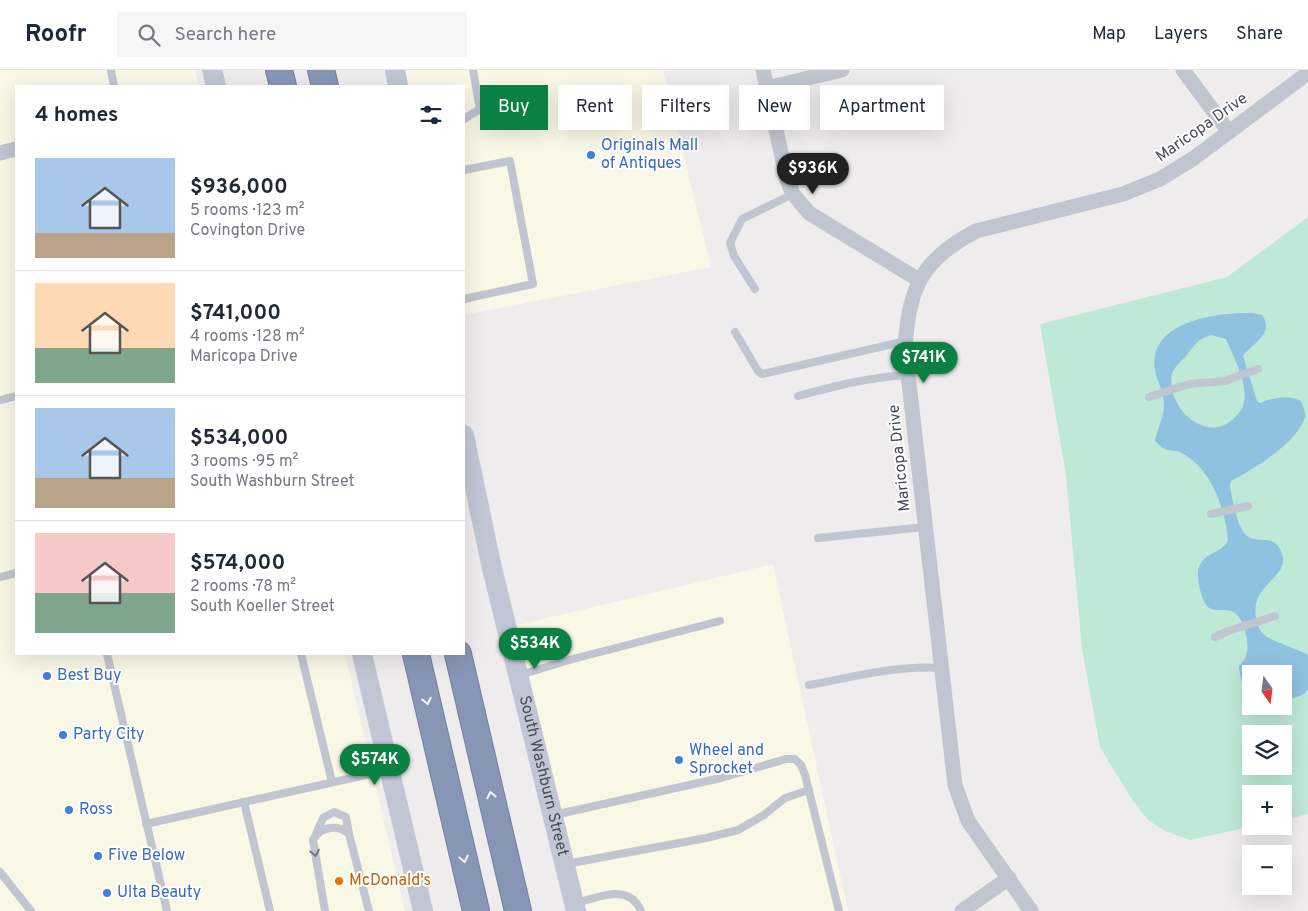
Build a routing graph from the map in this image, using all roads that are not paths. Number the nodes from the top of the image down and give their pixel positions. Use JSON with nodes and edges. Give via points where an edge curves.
{"nodes":[{"id":1,"x":212,"y":70,"type":"edge"},
{"id":2,"x":279,"y":70,"type":"edge"},
{"id":3,"x":321,"y":70,"type":"edge"},
{"id":4,"x":394,"y":70,"type":"edge"},
{"id":5,"x":473,"y":70,"type":"edge"},
{"id":6,"x":763,"y":70,"type":"edge"},
{"id":7,"x":842,"y":70,"type":"edge"},
{"id":8,"x":1182,"y":70,"type":"edge"},
{"id":9,"x":111,"y":71,"type":"edge"},
{"id":10,"x":1308,"y":73,"type":"edge"},
{"id":11,"x":114,"y":85,"type":"edge"},
{"id":12,"x":216,"y":85,"type":"edge"},
{"id":13,"x":283,"y":85,"type":"edge"},
{"id":14,"x":325,"y":85,"type":"edge"},
{"id":15,"x":398,"y":85,"type":"edge"},
{"id":16,"x":766,"y":85,"type":"edge"},
{"id":17,"x":780,"y":85,"type":"edge"},
{"id":18,"x":465,"y":117,"type":"edge"},
{"id":19,"x":776,"y":130,"type":"edge"},
{"id":20,"x":1229,"y":132,"type":"junction"},
{"id":21,"x":15,"y":149,"type":"edge"},
{"id":22,"x":0,"y":153,"type":"edge"},
{"id":23,"x":465,"y":170,"type":"edge"},
{"id":24,"x":793,"y":194,"type":"junction"},
{"id":25,"x":919,"y":280,"type":"junction"},
{"id":26,"x":755,"y":290,"type":"dead end"},
{"id":27,"x":465,"y":299,"type":"edge"},
{"id":28,"x":734,"y":332,"type":"dead end"},
{"id":29,"x":906,"y":342,"type":"junction"},
{"id":30,"x":1258,"y":369,"type":"dead end"},
{"id":31,"x":908,"y":375,"type":"junction"},
{"id":32,"x":15,"y":396,"type":"edge"},
{"id":33,"x":798,"y":396,"type":"dead end"},
{"id":34,"x":1149,"y":397,"type":"dead end"},
{"id":35,"x":0,"y":400,"type":"edge"},
{"id":36,"x":465,"y":440,"type":"edge"},
{"id":37,"x":1248,"y":506,"type":"dead end"},
{"id":38,"x":1211,"y":514,"type":"dead end"},
{"id":39,"x":925,"y":527,"type":"junction"},
{"id":40,"x":818,"y":538,"type":"dead end"},
{"id":41,"x":15,"y":573,"type":"edge"},
{"id":42,"x":0,"y":577,"type":"edge"},
{"id":43,"x":1276,"y":616,"type":"dead end"},
{"id":44,"x":720,"y":621,"type":"dead end"},
{"id":45,"x":1215,"y":637,"type":"dead end"},
{"id":46,"x":107,"y":655,"type":"edge"},
{"id":47,"x":301,"y":655,"type":"edge"},
{"id":48,"x":362,"y":655,"type":"edge"},
{"id":49,"x":416,"y":655,"type":"edge"},
{"id":50,"x":458,"y":655,"type":"edge"},
{"id":51,"x":941,"y":668,"type":"junction"},
{"id":52,"x":518,"y":676,"type":"junction"},
{"id":53,"x":809,"y":685,"type":"dead end"},
{"id":54,"x":389,"y":769,"type":"junction"},
{"id":55,"x":332,"y":782,"type":"junction"},
{"id":56,"x":809,"y":790,"type":"junction"},
{"id":57,"x":244,"y":802,"type":"junction"},
{"id":58,"x":552,"y":815,"type":"junction"},
{"id":59,"x":146,"y":824,"type":"junction"},
{"id":60,"x":316,"y":834,"type":"junction"},
{"id":61,"x":350,"y":834,"type":"junction"},
{"id":62,"x":564,"y":865,"type":"junction"},
{"id":63,"x":0,"y":872,"type":"edge"},
{"id":64,"x":1009,"y":878,"type":"junction"},
{"id":65,"x":575,"y":907,"type":"edge"},
{"id":66,"x":31,"y":911,"type":"edge"},
{"id":67,"x":167,"y":911,"type":"edge"},
{"id":68,"x":270,"y":911,"type":"edge"},
{"id":69,"x":325,"y":911,"type":"edge"},
{"id":70,"x":369,"y":911,"type":"edge"},
{"id":71,"x":423,"y":911,"type":"edge"},
{"id":72,"x":476,"y":911,"type":"edge"},
{"id":73,"x":518,"y":911,"type":"edge"},
{"id":74,"x":641,"y":911,"type":"edge"},
{"id":75,"x":839,"y":911,"type":"edge"},
{"id":76,"x":962,"y":911,"type":"edge"},
{"id":77,"x":1031,"y":911,"type":"edge"}],
"edges":[{"from":1,"to":12,"type":"street"},
{"from":2,"to":13,"type":"highway"},
{"from":3,"to":14,"type":"highway"},
{"from":4,"to":15,"type":"street"},
{"from":5,"to":18,"type":"lane","via":[[480,109]]},
{"from":6,"to":16,"type":"street"},
{"from":7,"to":17,"type":"street"},
{"from":8,"to":20,"type":"street"},
{"from":9,"to":11,"type":"lane"},
{"from":10,"to":20,"type":"street","name":"Maricopa Drive"},
{"from":19,"to":24,"type":"street"},
{"from":20,"to":25,"type":"street","name":"Maricopa Drive","via":[[1178,169],[1142,187],[976,231],[939,256]]},
{"from":21,"to":22,"type":"street"},
{"from":23,"to":27,"type":"lane","via":[[510,161],[533,284]]},
{"from":24,"to":25,"type":"street","via":[[810,213]]},
{"from":24,"to":26,"type":"lane","via":[[742,219],[730,243],[734,256]]},
{"from":25,"to":29,"type":"street","name":"Maricopa Drive","via":[[907,324]]},
{"from":28,"to":29,"type":"lane","via":[[762,374]]},
{"from":29,"to":31,"type":"street","name":"Maricopa Drive"},
{"from":30,"to":34,"type":"lane","via":[[1225,381],[1180,387]]},
{"from":31,"to":33,"type":"lane","via":[[845,383]]},
{"from":31,"to":39,"type":"street","name":"Maricopa Drive"},
{"from":32,"to":35,"type":"lane"},
{"from":36,"to":52,"type":"street","name":"South Washburn Street"},
{"from":37,"to":38,"type":"lane"},
{"from":39,"to":40,"type":"lane"},
{"from":39,"to":51,"type":"street","name":"Maricopa Drive"},
{"from":41,"to":42,"type":"lane"},
{"from":43,"to":45,"type":"lane"},
{"from":44,"to":52,"type":"lane","via":[[573,658]]},
{"from":46,"to":59,"type":"lane"},
{"from":47,"to":55,"type":"lane"},
{"from":48,"to":54,"type":"street"},
{"from":49,"to":72,"type":"highway","one_way":true},
{"from":73,"to":50,"type":"highway","one_way":true},
{"from":51,"to":53,"type":"lane","via":[[890,670]]},
{"from":51,"to":64,"type":"street","name":"Maricopa Drive","via":[[954,785],[968,821]]},
{"from":52,"to":58,"type":"street","name":"South Washburn Street"},
{"from":54,"to":55,"type":"lane"},
{"from":54,"to":71,"type":"street"},
{"from":55,"to":57,"type":"lane"},
{"from":56,"to":58,"type":"lane","via":[[802,765],[795,759],[786,759],[721,778]]},
{"from":56,"to":62,"type":"lane","via":[[784,798],[758,820],[738,830]]},
{"from":56,"to":75,"type":"lane"},
{"from":57,"to":59,"type":"lane"},
{"from":57,"to":68,"type":"lane"},
{"from":58,"to":62,"type":"street","name":"South Washburn Street"},
{"from":59,"to":67,"type":"lane"},
{"from":60,"to":61,"type":"lane","via":[[334,828]]},
{"from":60,"to":61,"type":"lane","via":[[323,818],[334,812],[346,817]]},
{"from":60,"to":69,"type":"lane","one_way":true,"via":[[313,846]]},
{"from":61,"to":70,"type":"lane"},
{"from":62,"to":65,"type":"street","name":"South Washburn Street"},
{"from":63,"to":66,"type":"lane"},
{"from":64,"to":76,"type":"street"},
{"from":64,"to":77,"type":"street","name":"Maricopa Drive"},
{"from":65,"to":74,"type":"lane","via":[[619,892],[633,899]]}]}
